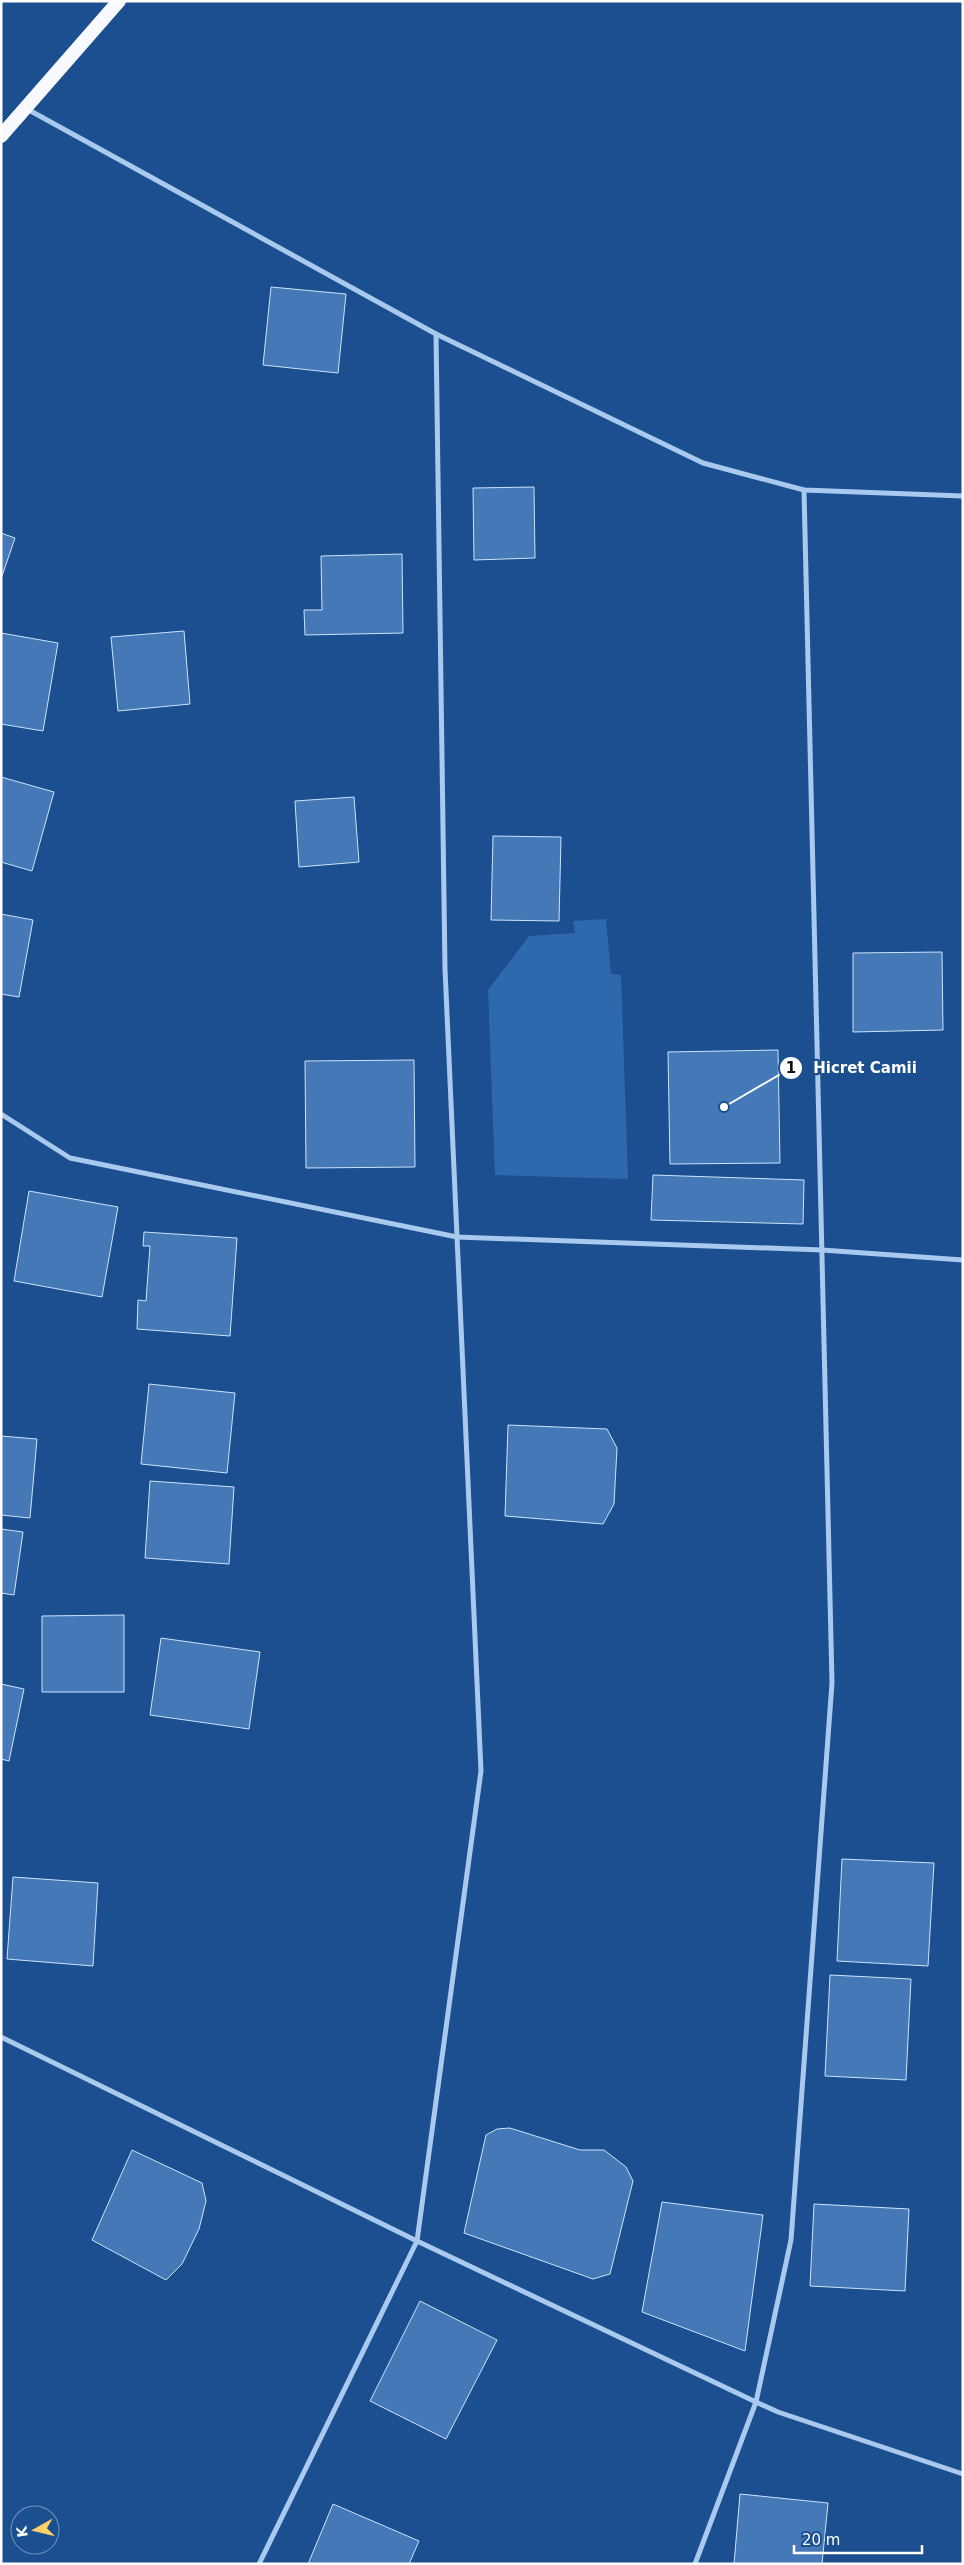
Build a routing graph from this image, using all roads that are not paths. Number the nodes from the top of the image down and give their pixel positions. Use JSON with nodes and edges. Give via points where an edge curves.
{"nodes":[{"id":1,"x":119,"y":1,"type":"edge"},
{"id":2,"x":27,"y":109,"type":"junction"},
{"id":3,"x":1,"y":136,"type":"edge"},
{"id":4,"x":436,"y":334,"type":"junction"},
{"id":5,"x":804,"y":490,"type":"junction"},
{"id":6,"x":963,"y":496,"type":"edge"},
{"id":7,"x":1,"y":1114,"type":"edge"},
{"id":8,"x":457,"y":1236,"type":"junction"},
{"id":9,"x":822,"y":1250,"type":"junction"},
{"id":10,"x":963,"y":1260,"type":"edge"},
{"id":11,"x":1,"y":2037,"type":"edge"},
{"id":12,"x":417,"y":2241,"type":"junction"},
{"id":13,"x":756,"y":2402,"type":"junction"},
{"id":14,"x":963,"y":2474,"type":"edge"},
{"id":15,"x":259,"y":2564,"type":"edge"},
{"id":16,"x":695,"y":2564,"type":"edge"}],
"edges":[{"from":1,"to":2,"type":"highway"},
{"from":2,"to":3,"type":"highway"},
{"from":2,"to":4,"type":"street"},
{"from":4,"to":5,"type":"street","via":[[703,463]]},
{"from":4,"to":8,"type":"street","via":[[445,969]]},
{"from":5,"to":6,"type":"street"},
{"from":5,"to":9,"type":"street"},
{"from":7,"to":8,"type":"street","via":[[70,1158]]},
{"from":8,"to":9,"type":"street"},
{"from":8,"to":12,"type":"street","via":[[481,1771]]},
{"from":9,"to":10,"type":"street"},
{"from":9,"to":13,"type":"street","via":[[832,1683],[791,2240]]},
{"from":11,"to":12,"type":"street"},
{"from":12,"to":13,"type":"street"},
{"from":12,"to":15,"type":"street"},
{"from":13,"to":14,"type":"street"},
{"from":13,"to":16,"type":"street"}]}
